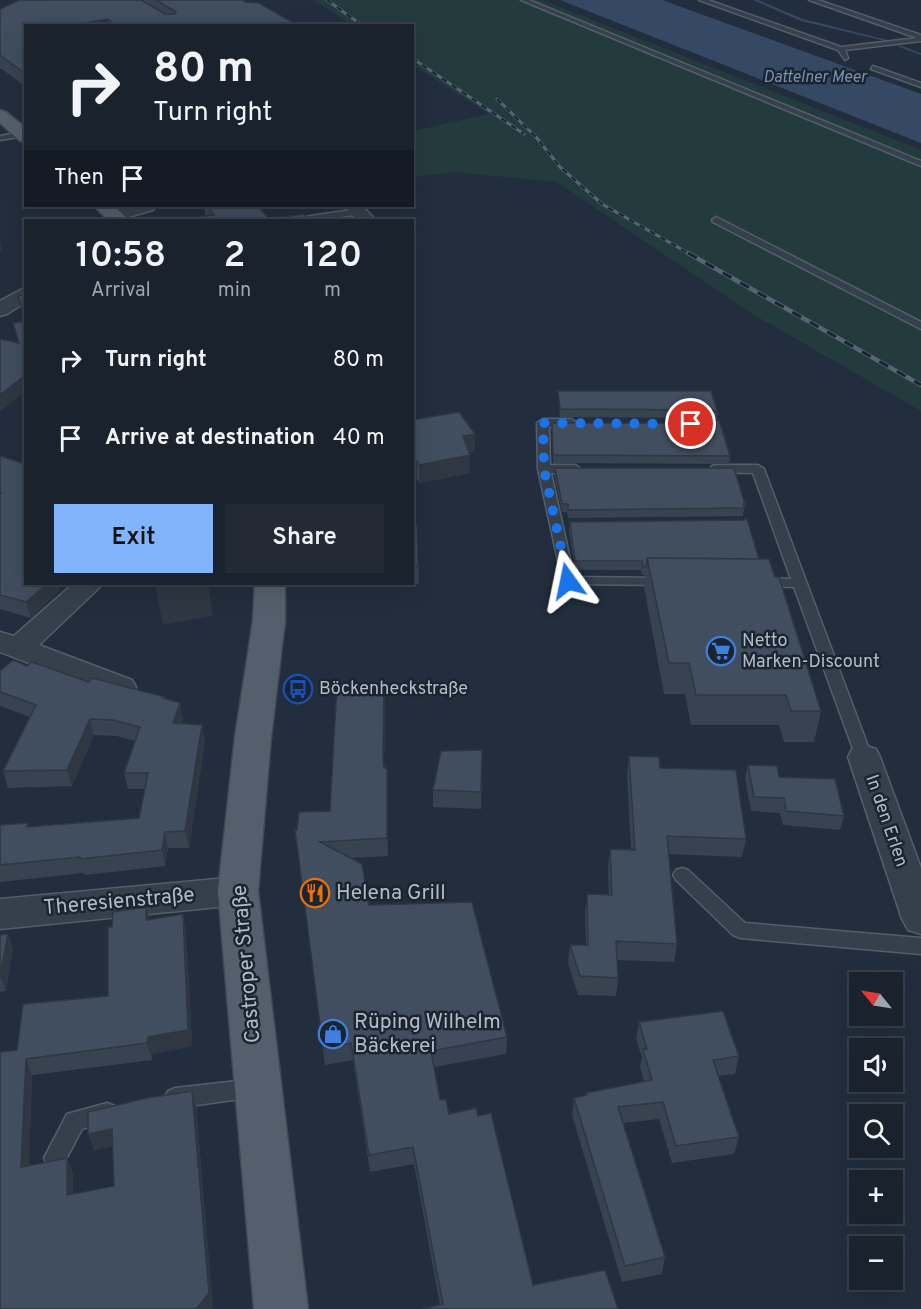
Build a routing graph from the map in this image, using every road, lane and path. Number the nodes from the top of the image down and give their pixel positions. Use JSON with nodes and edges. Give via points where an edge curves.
{"nodes":[{"id":1,"x":524,"y":0,"type":"edge"},
{"id":2,"x":702,"y":0,"type":"edge"},
{"id":3,"x":812,"y":0,"type":"edge"},
{"id":4,"x":921,"y":38,"type":"edge"},
{"id":5,"x":841,"y":49,"type":"junction"},
{"id":6,"x":844,"y":58,"type":"dead end"},
{"id":7,"x":873,"y":68,"type":"dead end"},
{"id":8,"x":921,"y":85,"type":"edge"},
{"id":9,"x":0,"y":115,"type":"edge"},
{"id":10,"x":24,"y":136,"type":"edge"},
{"id":11,"x":0,"y":138,"type":"edge"},
{"id":12,"x":921,"y":164,"type":"edge"},
{"id":13,"x":143,"y":207,"type":"edge"},
{"id":14,"x":359,"y":213,"type":"edge"},
{"id":15,"x":112,"y":214,"type":"edge"},
{"id":16,"x":312,"y":219,"type":"edge"},
{"id":17,"x":716,"y":220,"type":"dead end"},
{"id":18,"x":24,"y":294,"type":"edge"},
{"id":19,"x":1,"y":309,"type":"edge"},
{"id":20,"x":921,"y":326,"type":"edge"},
{"id":21,"x":588,"y":424,"type":"edge"},
{"id":22,"x":544,"y":469,"type":"junction"},
{"id":23,"x":591,"y":469,"type":"edge"},
{"id":24,"x":698,"y":469,"type":"edge"},
{"id":25,"x":684,"y":582,"type":"edge"},
{"id":26,"x":741,"y":582,"type":"edge"},
{"id":27,"x":799,"y":583,"type":"junction"},
{"id":28,"x":88,"y":585,"type":"edge"},
{"id":29,"x":270,"y":585,"type":"edge"},
{"id":30,"x":9,"y":644,"type":"edge"},
{"id":31,"x":121,"y":687,"type":"edge"},
{"id":32,"x":864,"y":757,"type":"joint"},
{"id":33,"x":682,"y":875,"type":"dead end"},
{"id":34,"x":238,"y":891,"type":"junction"},
{"id":35,"x":0,"y":914,"type":"edge"},
{"id":36,"x":921,"y":919,"type":"edge"},
{"id":37,"x":921,"y":946,"type":"edge"},
{"id":38,"x":258,"y":1088,"type":"junction"},
{"id":39,"x":156,"y":1101,"type":"edge"},
{"id":40,"x":121,"y":1109,"type":"edge"},
{"id":41,"x":55,"y":1158,"type":"edge"},
{"id":42,"x":281,"y":1309,"type":"edge"}],
"edges":[{"from":1,"to":12,"type":"lane"},
{"from":2,"to":5,"type":"lane"},
{"from":3,"to":4,"type":"lane"},
{"from":4,"to":5,"type":"lane"},
{"from":5,"to":6,"type":"lane"},
{"from":7,"to":8,"type":"lane"},
{"from":9,"to":10,"type":"main road"},
{"from":10,"to":11,"type":"lane"},
{"from":13,"to":15,"type":"street"},
{"from":14,"to":16,"type":"lane"},
{"from":17,"to":20,"type":"lane"},
{"from":18,"to":19,"type":"street"},
{"from":21,"to":22,"type":"lane","via":[[543,423]]},
{"from":22,"to":23,"type":"lane"},
{"from":22,"to":25,"type":"lane","via":[[561,524],[568,581]]},
{"from":24,"to":27,"type":"lane","via":[[758,469]]},
{"from":26,"to":27,"type":"lane"},
{"from":27,"to":32,"type":"lane"},
{"from":28,"to":30,"type":"street"},
{"from":29,"to":34,"type":"main road","name":"Castroper Straße"},
{"from":30,"to":31,"type":"street"},
{"from":32,"to":36,"type":"street","name":"In den Erlen"},
{"from":33,"to":37,"type":"lane","via":[[740,930]]},
{"from":34,"to":35,"type":"street","name":"Theresienstraße"},
{"from":34,"to":38,"type":"main road","name":"Castroper Straße"},
{"from":38,"to":39,"type":"lane"},
{"from":38,"to":42,"type":"main road","name":"Castroper Straße"},
{"from":40,"to":41,"type":"lane","via":[[75,1121]]}]}
